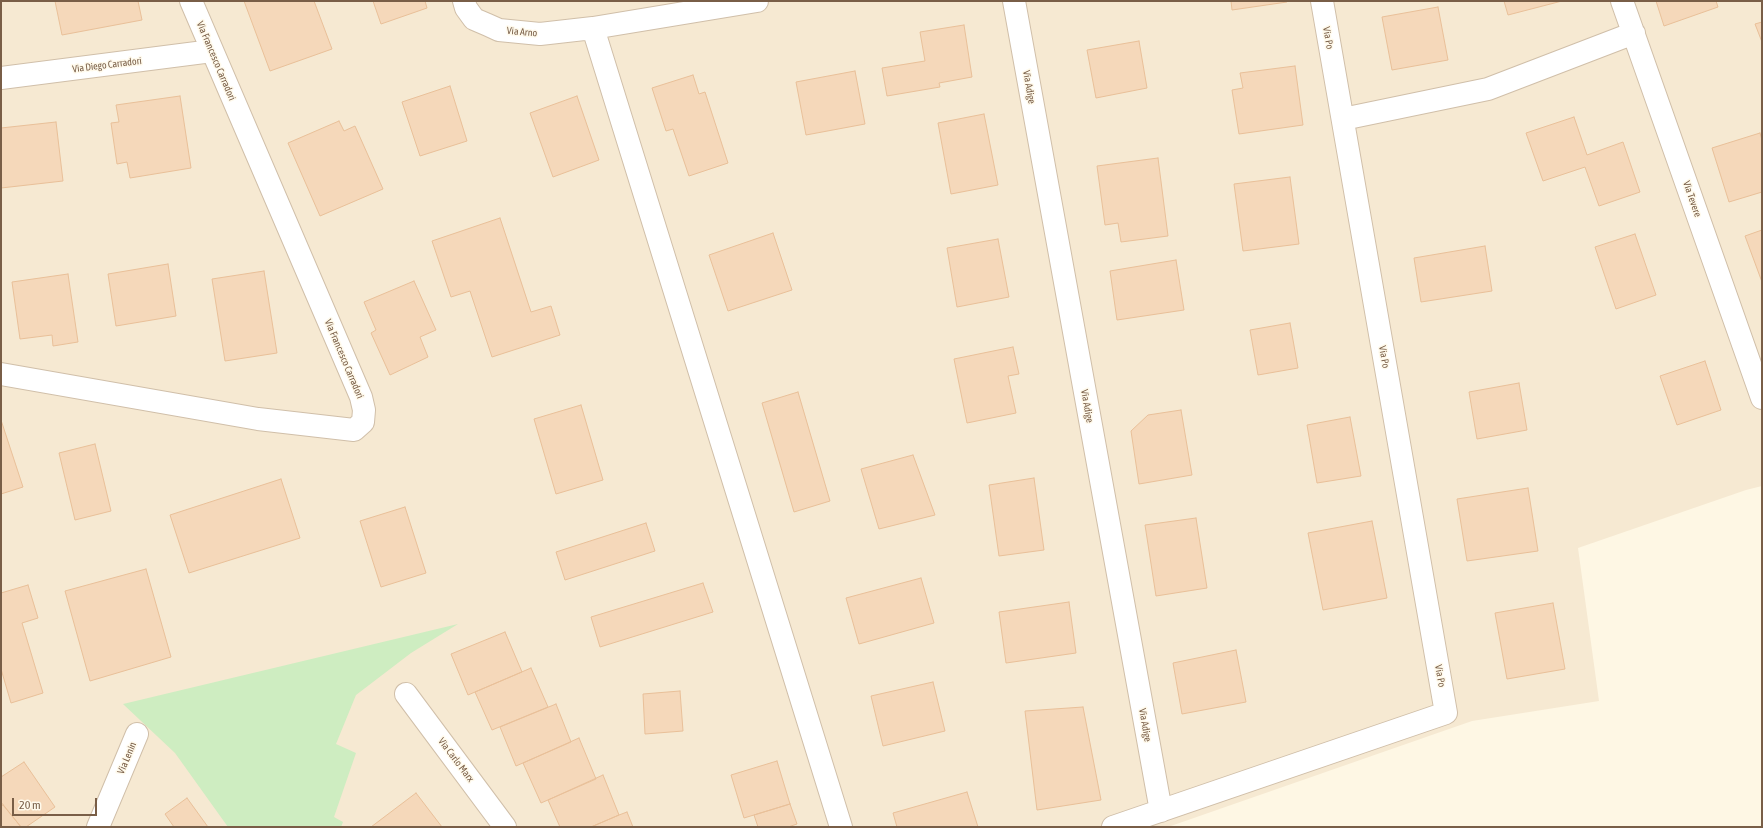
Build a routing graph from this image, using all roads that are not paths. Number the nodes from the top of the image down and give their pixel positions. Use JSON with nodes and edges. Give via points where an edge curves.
{"nodes":[{"id":1,"x":191,"y":1,"type":"edge"},
{"id":2,"x":464,"y":1,"type":"edge"},
{"id":3,"x":757,"y":1,"type":"edge"},
{"id":4,"x":1014,"y":1,"type":"edge"},
{"id":5,"x":1322,"y":1,"type":"edge"},
{"id":6,"x":1622,"y":1,"type":"edge"},
{"id":7,"x":725,"y":4,"type":"edge"},
{"id":8,"x":593,"y":28,"type":"junction"},
{"id":9,"x":1634,"y":33,"type":"junction"},
{"id":10,"x":212,"y":51,"type":"junction"},
{"id":11,"x":1,"y":78,"type":"edge"},
{"id":12,"x":1343,"y":119,"type":"junction"},
{"id":13,"x":1,"y":374,"type":"edge"},
{"id":14,"x":1762,"y":398,"type":"edge"},
{"id":15,"x":406,"y":694,"type":"dead end"},
{"id":16,"x":137,"y":734,"type":"dead end"},
{"id":17,"x":1161,"y":811,"type":"junction"},
{"id":18,"x":98,"y":827,"type":"edge"},
{"id":19,"x":505,"y":827,"type":"edge"},
{"id":20,"x":841,"y":827,"type":"edge"},
{"id":21,"x":1113,"y":827,"type":"edge"}],
"edges":[{"from":1,"to":10,"type":"street","name":"Via Francesco Carradori"},
{"from":2,"to":8,"type":"street","name":"Via Arno","via":[[474,19],[499,30],[540,34]]},
{"from":3,"to":7,"type":"street","name":"Via Arno"},
{"from":4,"to":17,"type":"street","name":"Via Adige"},
{"from":5,"to":12,"type":"street","name":"Via Po"},
{"from":6,"to":9,"type":"street","name":"Via Tevere"},
{"from":7,"to":8,"type":"street","name":"Via Arno"},
{"from":8,"to":20,"type":"street"},
{"from":9,"to":12,"type":"street","via":[[1488,89]]},
{"from":9,"to":14,"type":"street","name":"Via Tevere"},
{"from":10,"to":11,"type":"street","name":"Via Diego Carradori"},
{"from":10,"to":13,"type":"street","name":"Via Francesco Carradori","via":[[360,397],[364,410],[363,422],[354,430],[258,419]]},
{"from":12,"to":17,"type":"street","name":"Via Po","via":[[1446,713]]},
{"from":15,"to":19,"type":"street","name":"Via Carlo Marx"},
{"from":16,"to":18,"type":"street","name":"Via Lenin"},
{"from":17,"to":21,"type":"street"}]}
